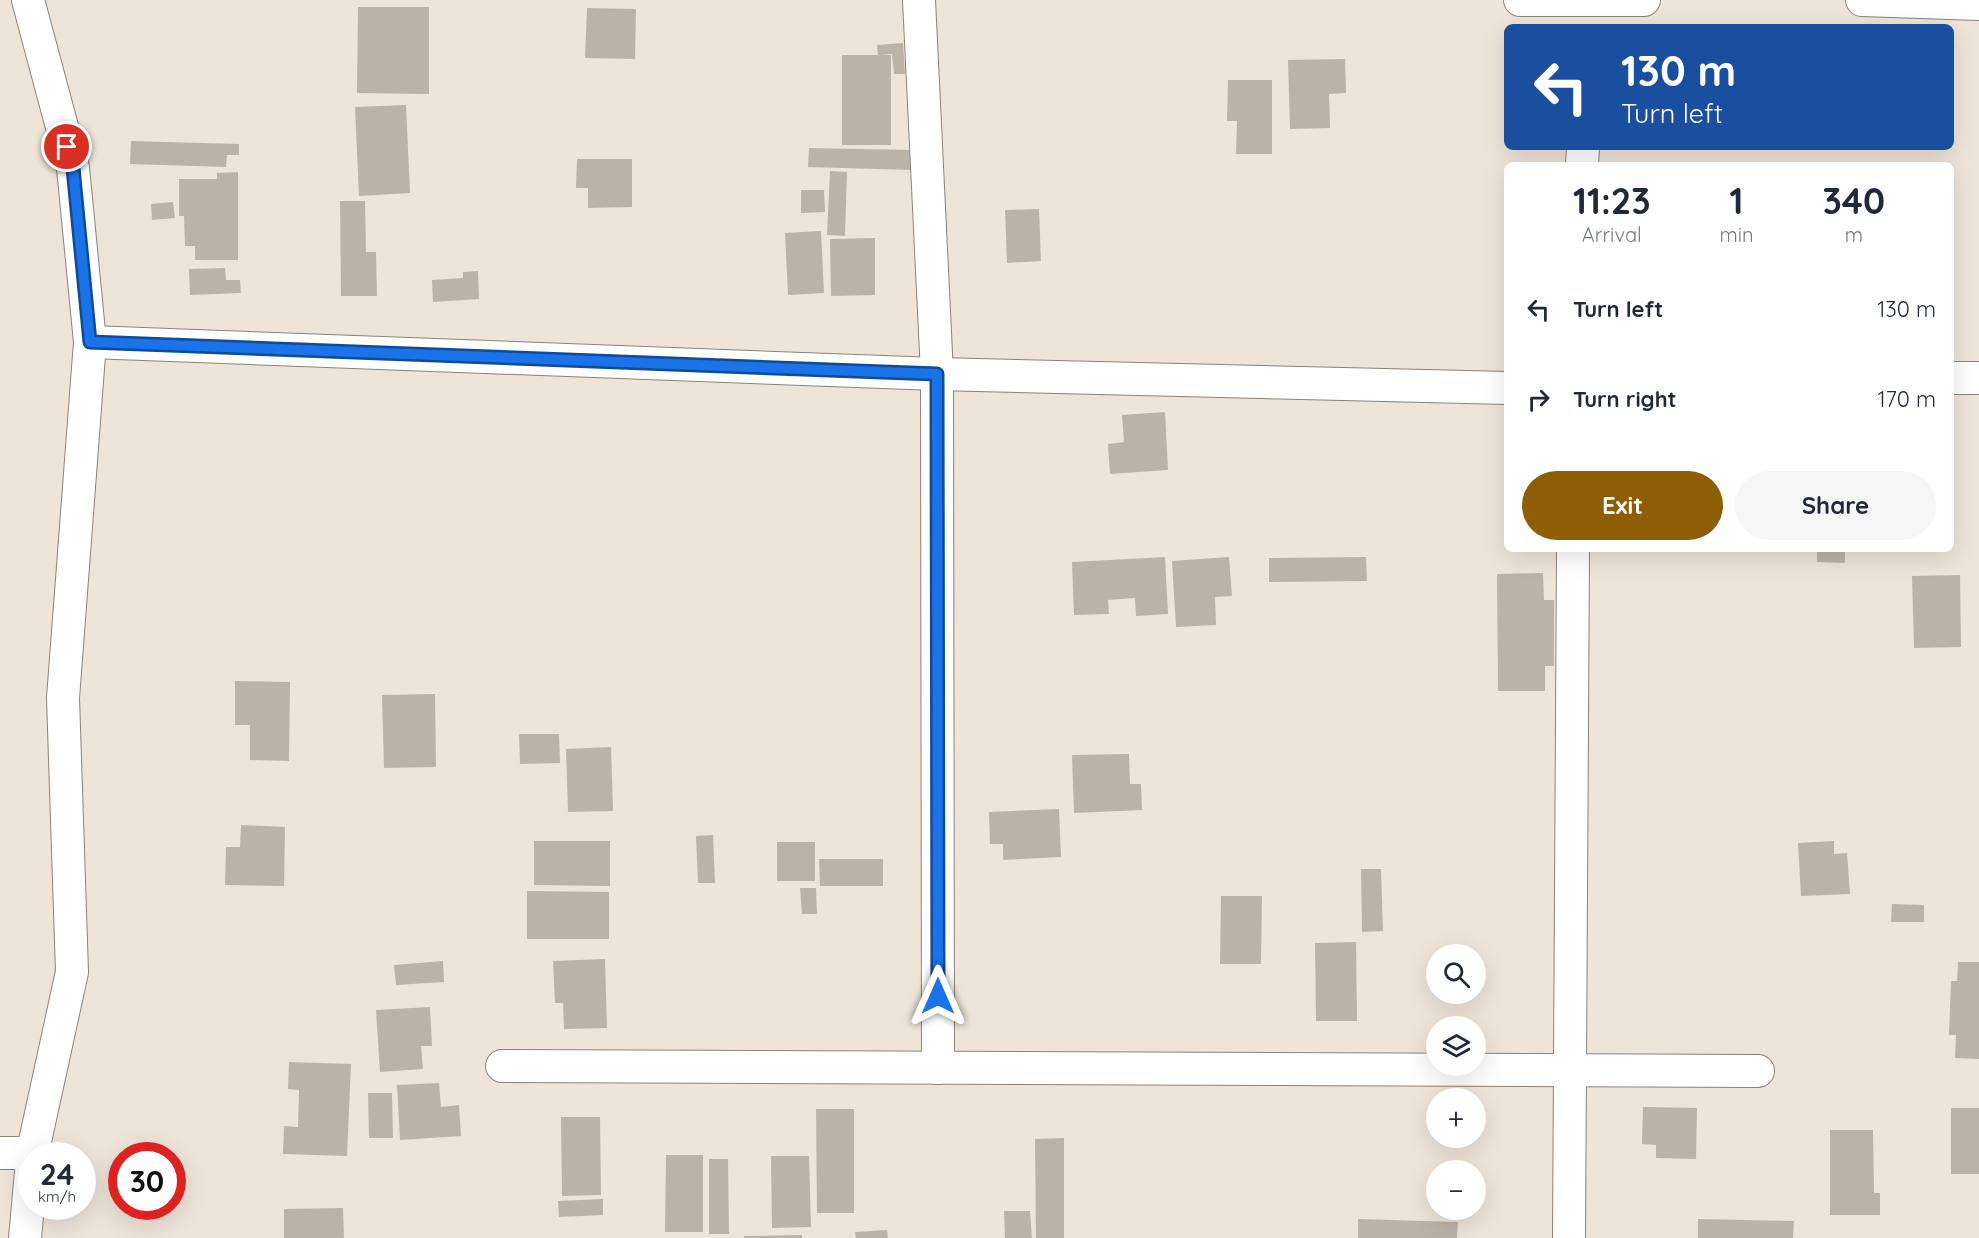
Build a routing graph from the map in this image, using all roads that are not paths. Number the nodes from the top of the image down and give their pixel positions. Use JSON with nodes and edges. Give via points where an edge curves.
{"nodes":[{"id":1,"x":28,"y":0,"type":"edge"},
{"id":2,"x":919,"y":0,"type":"edge"},
{"id":3,"x":1520,"y":0,"type":"edge"},
{"id":4,"x":1644,"y":0,"type":"edge"},
{"id":5,"x":1862,"y":0,"type":"edge"},
{"id":6,"x":1979,"y":4,"type":"edge"},
{"id":7,"x":1588,"y":9,"type":"edge"},
{"id":8,"x":90,"y":342,"type":"junction"},
{"id":9,"x":937,"y":374,"type":"junction"},
{"id":10,"x":1954,"y":378,"type":"edge"},
{"id":11,"x":1979,"y":378,"type":"edge"},
{"id":12,"x":1504,"y":388,"type":"edge"},
{"id":13,"x":1573,"y":552,"type":"edge"},
{"id":14,"x":502,"y":1066,"type":"dead end"},
{"id":15,"x":938,"y":1068,"type":"junction"},
{"id":16,"x":1569,"y":1070,"type":"junction"},
{"id":17,"x":1758,"y":1071,"type":"dead end"},
{"id":18,"x":35,"y":1142,"type":"edge"},
{"id":19,"x":0,"y":1153,"type":"edge"},
{"id":20,"x":18,"y":1155,"type":"edge"},
{"id":21,"x":27,"y":1220,"type":"edge"},
{"id":22,"x":25,"y":1238,"type":"edge"},
{"id":23,"x":1569,"y":1238,"type":"edge"}],
"edges":[{"from":1,"to":8,"type":"street","via":[[73,168]]},
{"from":2,"to":9,"type":"street"},
{"from":3,"to":7,"type":"street"},
{"from":4,"to":7,"type":"street"},
{"from":5,"to":6,"type":"street"},
{"from":8,"to":9,"type":"street"},
{"from":8,"to":18,"type":"street","via":[[63,698],[72,972]]},
{"from":9,"to":12,"type":"street"},
{"from":9,"to":15,"type":"street"},
{"from":10,"to":11,"type":"street"},
{"from":13,"to":16,"type":"street"},
{"from":14,"to":15,"type":"street"},
{"from":15,"to":16,"type":"street"},
{"from":16,"to":17,"type":"street"},
{"from":16,"to":23,"type":"street"},
{"from":19,"to":20,"type":"street"},
{"from":21,"to":22,"type":"street"}]}
